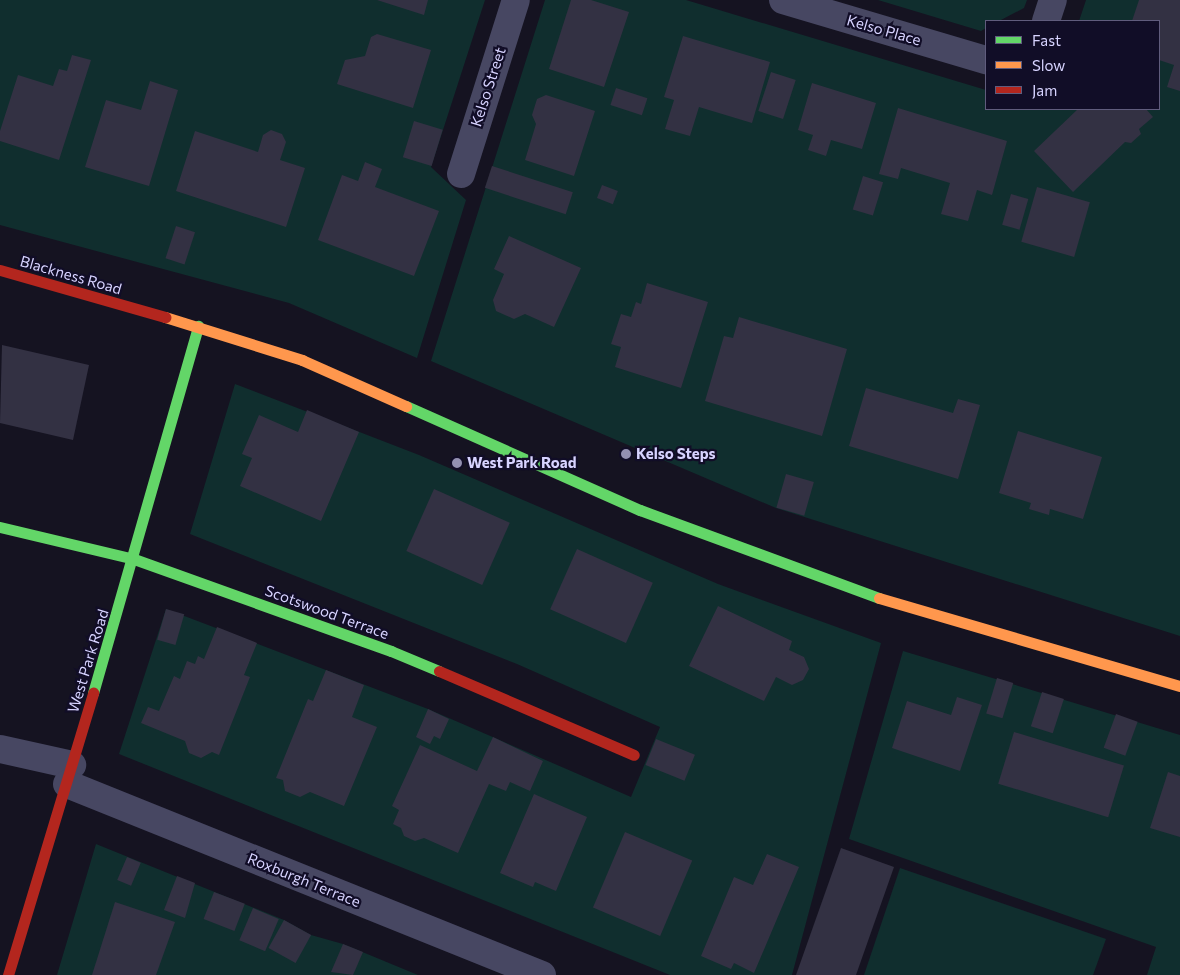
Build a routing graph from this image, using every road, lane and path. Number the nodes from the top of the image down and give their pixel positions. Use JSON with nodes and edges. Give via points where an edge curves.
{"nodes":[{"id":1,"x":516,"y":0,"type":"edge"},
{"id":2,"x":783,"y":0,"type":"edge"},
{"id":3,"x":1054,"y":0,"type":"edge"},
{"id":4,"x":1046,"y":20,"type":"edge"},
{"id":5,"x":985,"y":60,"type":"edge"},
{"id":6,"x":461,"y":174,"type":"dead end"},
{"id":7,"x":0,"y":270,"type":"edge"},
{"id":8,"x":198,"y":326,"type":"junction"},
{"id":9,"x":0,"y":527,"type":"edge"},
{"id":10,"x":134,"y":559,"type":"junction"},
{"id":11,"x":1180,"y":686,"type":"edge"},
{"id":12,"x":0,"y":748,"type":"edge"},
{"id":13,"x":634,"y":755,"type":"dead end"},
{"id":14,"x":69,"y":775,"type":"junction"},
{"id":15,"x":8,"y":975,"type":"edge"},
{"id":16,"x":542,"y":975,"type":"edge"}],
"edges":[{"from":1,"to":6,"type":"street","name":"Kelso Street"},
{"from":2,"to":5,"type":"street","name":"Kelso Place"},
{"from":3,"to":4,"type":"street"},
{"from":7,"to":8,"type":"street","name":"Blackness Road"},
{"from":8,"to":10,"type":"street","name":"West Park Road"},
{"from":8,"to":11,"type":"street","name":"Blackness Road","via":[[302,360],[640,510],[743,550],[900,605]]},
{"from":9,"to":10,"type":"street","name":"Scotswood Terrace"},
{"from":10,"to":13,"type":"street","name":"Scotswood Terrace","via":[[391,651]]},
{"from":10,"to":14,"type":"street","name":"West Park Road"},
{"from":12,"to":14,"type":"street","name":"Roxburgh Terrace"},
{"from":14,"to":15,"type":"street","name":"West Park Road"},
{"from":14,"to":16,"type":"street","name":"Roxburgh Terrace"}]}
